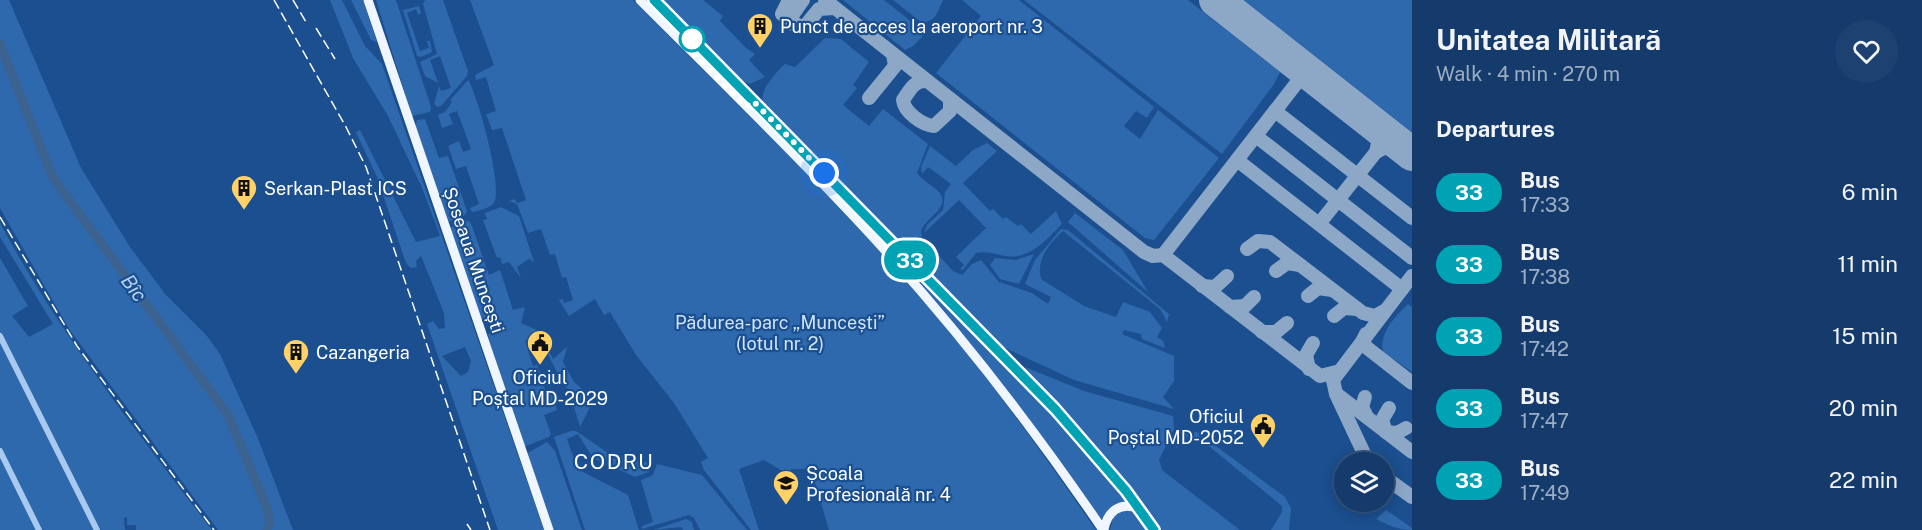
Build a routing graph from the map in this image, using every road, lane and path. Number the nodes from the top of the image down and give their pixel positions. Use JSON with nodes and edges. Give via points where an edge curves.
{"nodes":[{"id":1,"x":368,"y":0,"type":"edge"},
{"id":2,"x":640,"y":0,"type":"edge"},
{"id":3,"x":654,"y":0,"type":"edge"},
{"id":4,"x":750,"y":104,"type":"junction"},
{"id":5,"x":0,"y":336,"type":"edge"},
{"id":6,"x":0,"y":451,"type":"edge"},
{"id":7,"x":1138,"y":508,"type":"junction"},
{"id":8,"x":39,"y":530,"type":"edge"},
{"id":9,"x":97,"y":530,"type":"edge"},
{"id":10,"x":549,"y":530,"type":"edge"},
{"id":11,"x":1103,"y":530,"type":"edge"},
{"id":12,"x":1154,"y":530,"type":"edge"}],
"edges":[{"from":1,"to":10,"type":"main road","name":"Șoseaua Muncești"},
{"from":2,"to":4,"type":"main road"},
{"from":3,"to":4,"type":"main road"},
{"from":4,"to":7,"type":"main road","via":[[1055,409]]},
{"from":4,"to":11,"type":"main road","via":[[923,294],[1005,393]]},
{"from":5,"to":9,"type":"street"},
{"from":6,"to":8,"type":"street"},
{"from":7,"to":11,"type":"main road","via":[[1117,508]]},
{"from":7,"to":12,"type":"main road"}]}
